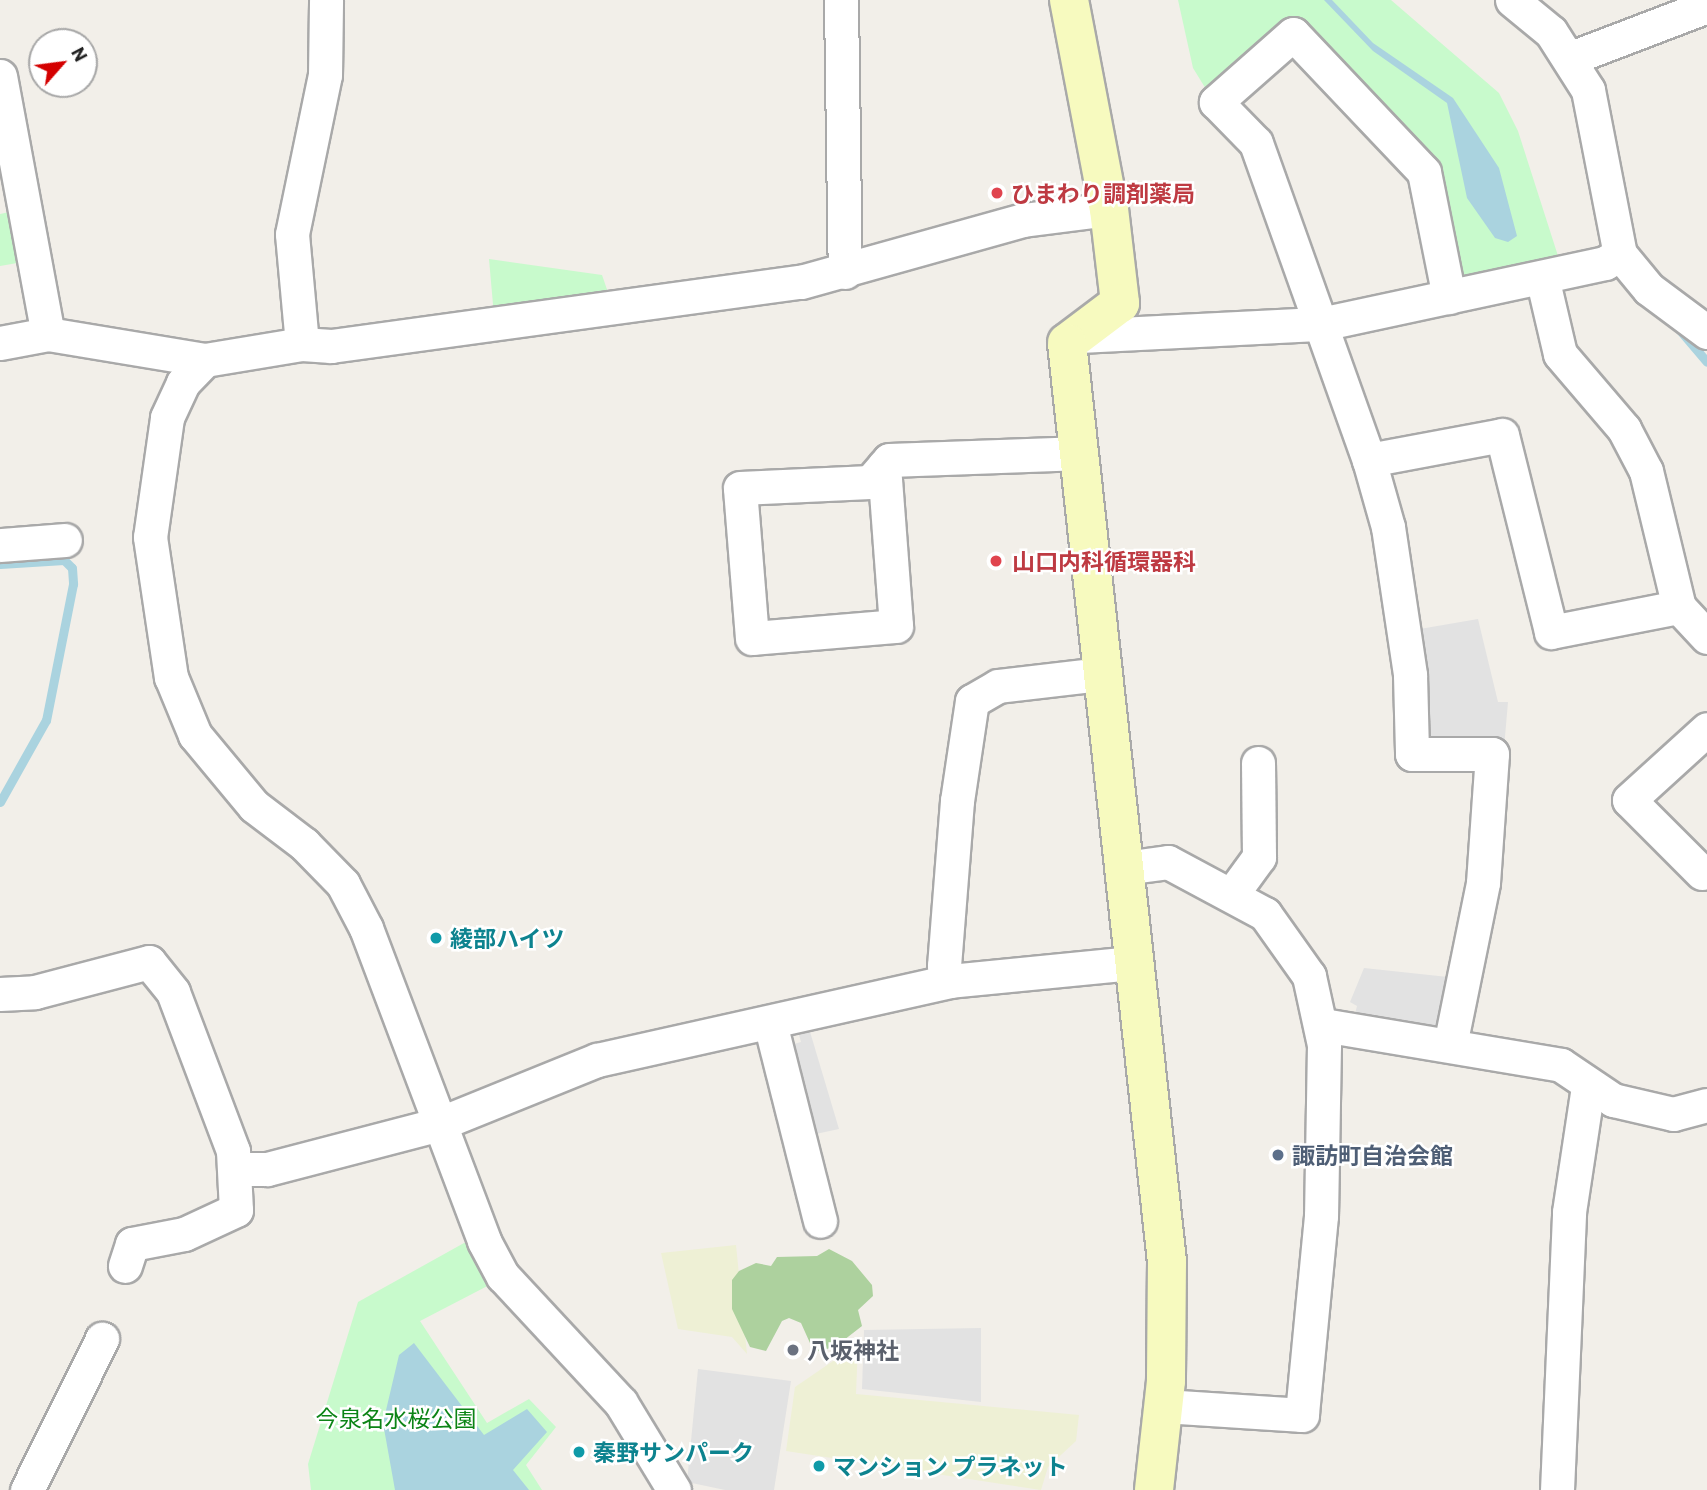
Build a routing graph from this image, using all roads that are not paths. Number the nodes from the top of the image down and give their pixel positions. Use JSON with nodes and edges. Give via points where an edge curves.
{"nodes":[{"id":1,"x":326,"y":0,"type":"edge"},
{"id":2,"x":841,"y":0,"type":"edge"},
{"id":3,"x":1069,"y":0,"type":"edge"},
{"id":4,"x":1512,"y":0,"type":"edge"},
{"id":5,"x":1707,"y":6,"type":"edge"},
{"id":6,"x":1571,"y":58,"type":"junction"},
{"id":7,"x":0,"y":76,"type":"edge"},
{"id":8,"x":1109,"y":209,"type":"junction"},
{"id":9,"x":1620,"y":254,"type":"junction"},
{"id":10,"x":845,"y":272,"type":"junction"},
{"id":11,"x":1542,"y":277,"type":"junction"},
{"id":12,"x":1449,"y":297,"type":"junction"},
{"id":13,"x":1321,"y":324,"type":"junction"},
{"id":14,"x":1707,"y":332,"type":"edge"},
{"id":15,"x":48,"y":334,"type":"junction"},
{"id":16,"x":1081,"y":336,"type":"junction"},
{"id":17,"x":0,"y":343,"type":"edge"},
{"id":18,"x":302,"y":344,"type":"junction"},
{"id":19,"x":205,"y":360,"type":"junction"},
{"id":20,"x":1076,"y":453,"type":"junction"},
{"id":21,"x":1369,"y":460,"type":"junction"},
{"id":22,"x":884,"y":466,"type":"junction"},
{"id":23,"x":65,"y":540,"type":"dead end"},
{"id":24,"x":0,"y":545,"type":"edge"},
{"id":25,"x":1679,"y":607,"type":"junction"},
{"id":26,"x":1707,"y":637,"type":"edge"},
{"id":27,"x":1100,"y":674,"type":"junction"},
{"id":28,"x":1707,"y":729,"type":"edge"},
{"id":29,"x":1258,"y":763,"type":"dead end"},
{"id":30,"x":1124,"y":868,"type":"junction"},
{"id":31,"x":1702,"y":873,"type":"dead end"},
{"id":32,"x":1232,"y":894,"type":"junction"},
{"id":33,"x":1131,"y":964,"type":"junction"},
{"id":34,"x":948,"y":981,"type":"junction"},
{"id":35,"x":0,"y":994,"type":"edge"},
{"id":36,"x":770,"y":1023,"type":"junction"},
{"id":37,"x":1323,"y":1025,"type":"junction"},
{"id":38,"x":1450,"y":1045,"type":"junction"},
{"id":39,"x":1588,"y":1086,"type":"junction"},
{"id":40,"x":1707,"y":1105,"type":"edge"},
{"id":41,"x":436,"y":1125,"type":"junction"},
{"id":42,"x":235,"y":1169,"type":"junction"},
{"id":43,"x":820,"y":1221,"type":"dead end"},
{"id":44,"x":125,"y":1266,"type":"dead end"},
{"id":45,"x":102,"y":1339,"type":"dead end"},
{"id":46,"x":1164,"y":1406,"type":"junction"},
{"id":47,"x":27,"y":1490,"type":"edge"},
{"id":48,"x":674,"y":1490,"type":"edge"},
{"id":49,"x":1154,"y":1490,"type":"edge"},
{"id":50,"x":1557,"y":1490,"type":"edge"}],
"edges":[{"from":1,"to":18,"type":"street","via":[[325,75],[292,234]]},
{"from":2,"to":10,"type":"street"},
{"from":3,"to":8,"type":"street"},
{"from":4,"to":6,"type":"street","via":[[1551,32]]},
{"from":5,"to":6,"type":"street"},
{"from":6,"to":9,"type":"street","via":[[1588,90]]},
{"from":7,"to":15,"type":"street"},
{"from":8,"to":10,"type":"street","via":[[1023,220]]},
{"from":8,"to":16,"type":"street","via":[[1120,303]]},
{"from":9,"to":11,"type":"street","via":[[1605,263]]},
{"from":9,"to":14,"type":"street","via":[[1649,289]]},
{"from":10,"to":18,"type":"street","via":[[445,331],[331,346]]},
{"from":11,"to":12,"type":"street"},
{"from":11,"to":25,"type":"street","via":[[1560,354],[1624,429],[1646,471]]},
{"from":12,"to":13,"type":"street"},
{"from":12,"to":13,"type":"street","via":[[1424,172],[1293,34],[1216,102],[1256,143]]},
{"from":13,"to":16,"type":"street"},
{"from":13,"to":21,"type":"street"},
{"from":15,"to":17,"type":"street"},
{"from":15,"to":19,"type":"street"},
{"from":16,"to":20,"type":"street","via":[[1067,343]]},
{"from":18,"to":19,"type":"street"},
{"from":19,"to":41,"type":"street","via":[[183,383],[167,418],[154,488],[150,537],[171,677],[195,735],[228,778],[343,884],[366,928]]},
{"from":20,"to":22,"type":"street","via":[[889,460]]},
{"from":20,"to":27,"type":"street"},
{"from":21,"to":25,"type":"street","via":[[1502,435],[1551,632]]},
{"from":21,"to":38,"type":"street","via":[[1392,554],[1410,675],[1412,754],[1492,754],[1483,883]]},
{"from":22,"to":22,"type":"street","via":[[870,482],[740,488],[752,638],[896,626]]},
{"from":23,"to":24,"type":"street"},
{"from":25,"to":26,"type":"street"},
{"from":27,"to":30,"type":"street"},
{"from":27,"to":34,"type":"street","via":[[998,685],[972,701],[957,801],[944,966]]},
{"from":28,"to":31,"type":"street","via":[[1629,800]]},
{"from":29,"to":32,"type":"street","via":[[1259,857]]},
{"from":30,"to":32,"type":"street","via":[[1168,862]]},
{"from":30,"to":33,"type":"street"},
{"from":32,"to":37,"type":"street","via":[[1265,914],[1285,935],[1308,976]]},
{"from":33,"to":34,"type":"street"},
{"from":33,"to":46,"type":"street","via":[[1167,1262]]},
{"from":34,"to":36,"type":"street"},
{"from":35,"to":42,"type":"street","via":[[34,992],[149,962],[173,992],[233,1150]]},
{"from":36,"to":41,"type":"street","via":[[597,1060]]},
{"from":36,"to":43,"type":"street"},
{"from":37,"to":38,"type":"street"},
{"from":37,"to":46,"type":"street","via":[[1321,1216],[1302,1415]]},
{"from":38,"to":39,"type":"street","via":[[1561,1065]]},
{"from":39,"to":40,"type":"street","via":[[1613,1100],[1673,1114]]},
{"from":39,"to":50,"type":"street","via":[[1569,1212]]},
{"from":41,"to":42,"type":"street","via":[[267,1169]]},
{"from":41,"to":48,"type":"street","via":[[503,1276],[621,1404]]},
{"from":42,"to":44,"type":"street","via":[[236,1210],[184,1234],[132,1244]]},
{"from":45,"to":47,"type":"street"},
{"from":46,"to":49,"type":"street"}]}
